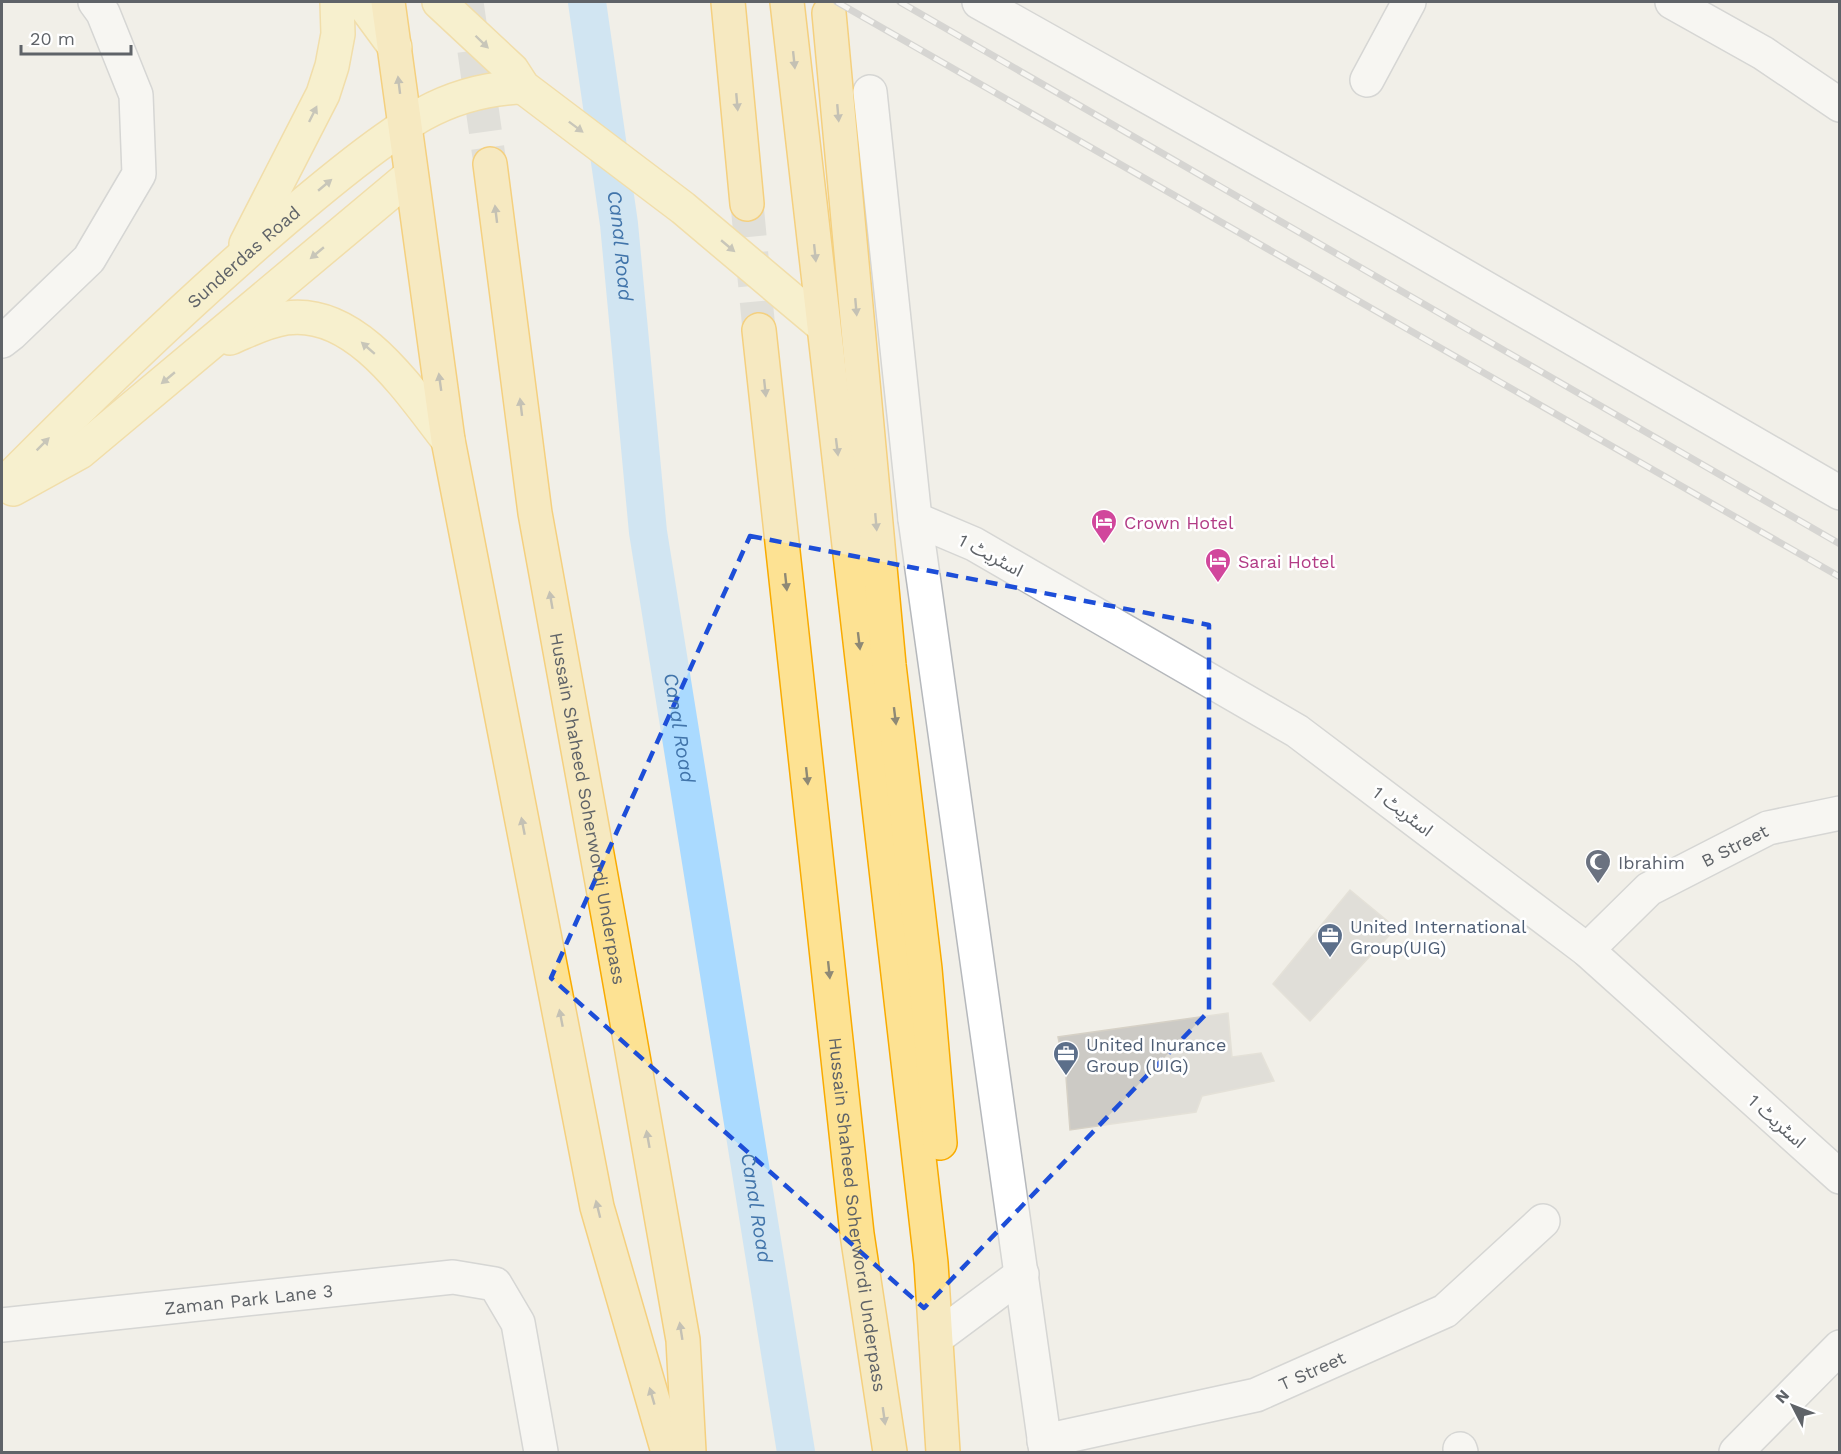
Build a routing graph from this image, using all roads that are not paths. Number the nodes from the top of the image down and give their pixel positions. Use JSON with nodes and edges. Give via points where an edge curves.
{"nodes":[{"id":1,"x":95,"y":2,"type":"edge"},
{"id":2,"x":337,"y":2,"type":"edge"},
{"id":3,"x":362,"y":2,"type":"edge"},
{"id":4,"x":388,"y":2,"type":"edge"},
{"id":5,"x":439,"y":2,"type":"edge"},
{"id":6,"x":728,"y":2,"type":"edge"},
{"id":7,"x":787,"y":2,"type":"edge"},
{"id":8,"x":979,"y":2,"type":"edge"},
{"id":9,"x":1409,"y":2,"type":"edge"},
{"id":10,"x":1672,"y":2,"type":"edge"},
{"id":11,"x":829,"y":13,"type":"dead end"},
{"id":12,"x":395,"y":47,"type":"junction"},
{"id":13,"x":1367,"y":80,"type":"dead end"},
{"id":14,"x":526,"y":89,"type":"junction"},
{"id":15,"x":870,"y":92,"type":"dead end"},
{"id":16,"x":1839,"y":105,"type":"edge"},
{"id":17,"x":405,"y":126,"type":"junction"},
{"id":18,"x":490,"y":164,"type":"tunnel mouth"},
{"id":19,"x":411,"y":175,"type":"junction"},
{"id":20,"x":747,"y":204,"type":"tunnel mouth"},
{"id":21,"x":238,"y":259,"type":"junction"},
{"id":22,"x":823,"y":326,"type":"junction"},
{"id":23,"x":759,"y":330,"type":"tunnel mouth"},
{"id":24,"x":2,"y":341,"type":"edge"},
{"id":25,"x":200,"y":351,"type":"junction"},
{"id":26,"x":447,"y":440,"type":"junction"},
{"id":27,"x":2,"y":486,"type":"edge"},
{"id":28,"x":1839,"y":493,"type":"edge"},
{"id":29,"x":2,"y":495,"type":"edge"},
{"id":30,"x":915,"y":519,"type":"junction"},
{"id":31,"x":1839,"y":813,"type":"edge"},
{"id":32,"x":1587,"y":950,"type":"junction"},
{"id":33,"x":1839,"y":1177,"type":"edge"},
{"id":34,"x":1543,"y":1221,"type":"dead end"},
{"id":35,"x":931,"y":1263,"type":"junction"},
{"id":36,"x":1022,"y":1274,"type":"junction"},
{"id":37,"x":2,"y":1325,"type":"edge"},
{"id":38,"x":936,"y":1338,"type":"junction"},
{"id":39,"x":1839,"y":1347,"type":"edge"},
{"id":40,"x":1045,"y":1447,"type":"edge"},
{"id":41,"x":541,"y":1452,"type":"edge"},
{"id":42,"x":669,"y":1452,"type":"edge"},
{"id":43,"x":689,"y":1452,"type":"edge"},
{"id":44,"x":890,"y":1452,"type":"edge"},
{"id":45,"x":943,"y":1452,"type":"edge"},
{"id":46,"x":1736,"y":1452,"type":"edge"}],
"edges":[{"from":1,"to":24,"type":"street","via":[[136,95],[139,174],[89,259]]},
{"from":21,"to":2,"type":"main road","one_way":true,"via":[[323,94],[338,34]]},
{"from":3,"to":12,"type":"main road"},
{"from":4,"to":12,"type":"highway"},
{"from":5,"to":14,"type":"main road","one_way":true,"via":[[512,70]]},
{"from":6,"to":20,"type":"highway","one_way":true},
{"from":7,"to":22,"type":"highway","one_way":true},
{"from":8,"to":28,"type":"street","via":[[1392,234]]},
{"from":9,"to":13,"type":"street"},
{"from":10,"to":16,"type":"street","via":[[1763,53]]},
{"from":11,"to":35,"type":"highway","one_way":true,"via":[[889,665],[925,969],[944,1182]]},
{"from":17,"to":12,"type":"highway","one_way":true},
{"from":14,"to":17,"type":"main road","name":"Sunderdas Road","via":[[502,88],[460,97]]},
{"from":14,"to":22,"type":"main road","one_way":true,"via":[[683,208]]},
{"from":15,"to":30,"type":"street"},
{"from":17,"to":19,"type":"highway"},
{"from":21,"to":17,"type":"main road","name":"Sunderdas Road","one_way":true,"via":[[346,167]]},
{"from":43,"to":18,"type":"highway","name":"Hussain Shaheed Soherwordi Underpass","one_way":true,"via":[[683,1340],[535,513]]},
{"from":19,"to":25,"type":"main road","one_way":true},
{"from":26,"to":19,"type":"highway","one_way":true},
{"from":27,"to":21,"type":"main road","name":"Sunderdas Road","one_way":true},
{"from":22,"to":35,"type":"highway","one_way":true},
{"from":23,"to":44,"type":"highway","name":"Hussain Shaheed Soherwordi Underpass","one_way":true,"via":[[857,1234]]},
{"from":26,"to":25,"type":"main road","one_way":true,"via":[[395,373],[356,338],[334,326],[310,318],[288,318],[263,324]]},
{"from":25,"to":29,"type":"main road","one_way":true,"via":[[80,452]]},
{"from":42,"to":26,"type":"highway","one_way":true,"via":[[597,1207]]},
{"from":30,"to":32,"type":"street","name":"اسٹریٹ 1","via":[[974,543],[1297,731]]},
{"from":30,"to":36,"type":"street"},
{"from":31,"to":32,"type":"street","name":"B Street","via":[[1768,828],[1649,889]]},
{"from":32,"to":33,"type":"street","name":"اسٹریٹ 1"},
{"from":34,"to":40,"type":"street","name":"T Street","via":[[1445,1311],[1256,1395]]},
{"from":35,"to":38,"type":"highway"},
{"from":36,"to":38,"type":"street"},
{"from":36,"to":40,"type":"street"},
{"from":37,"to":41,"type":"street","name":"Zaman Park Lane 3","via":[[453,1277],[495,1284],[518,1323]]},
{"from":38,"to":45,"type":"highway"},
{"from":39,"to":46,"type":"street"}]}
